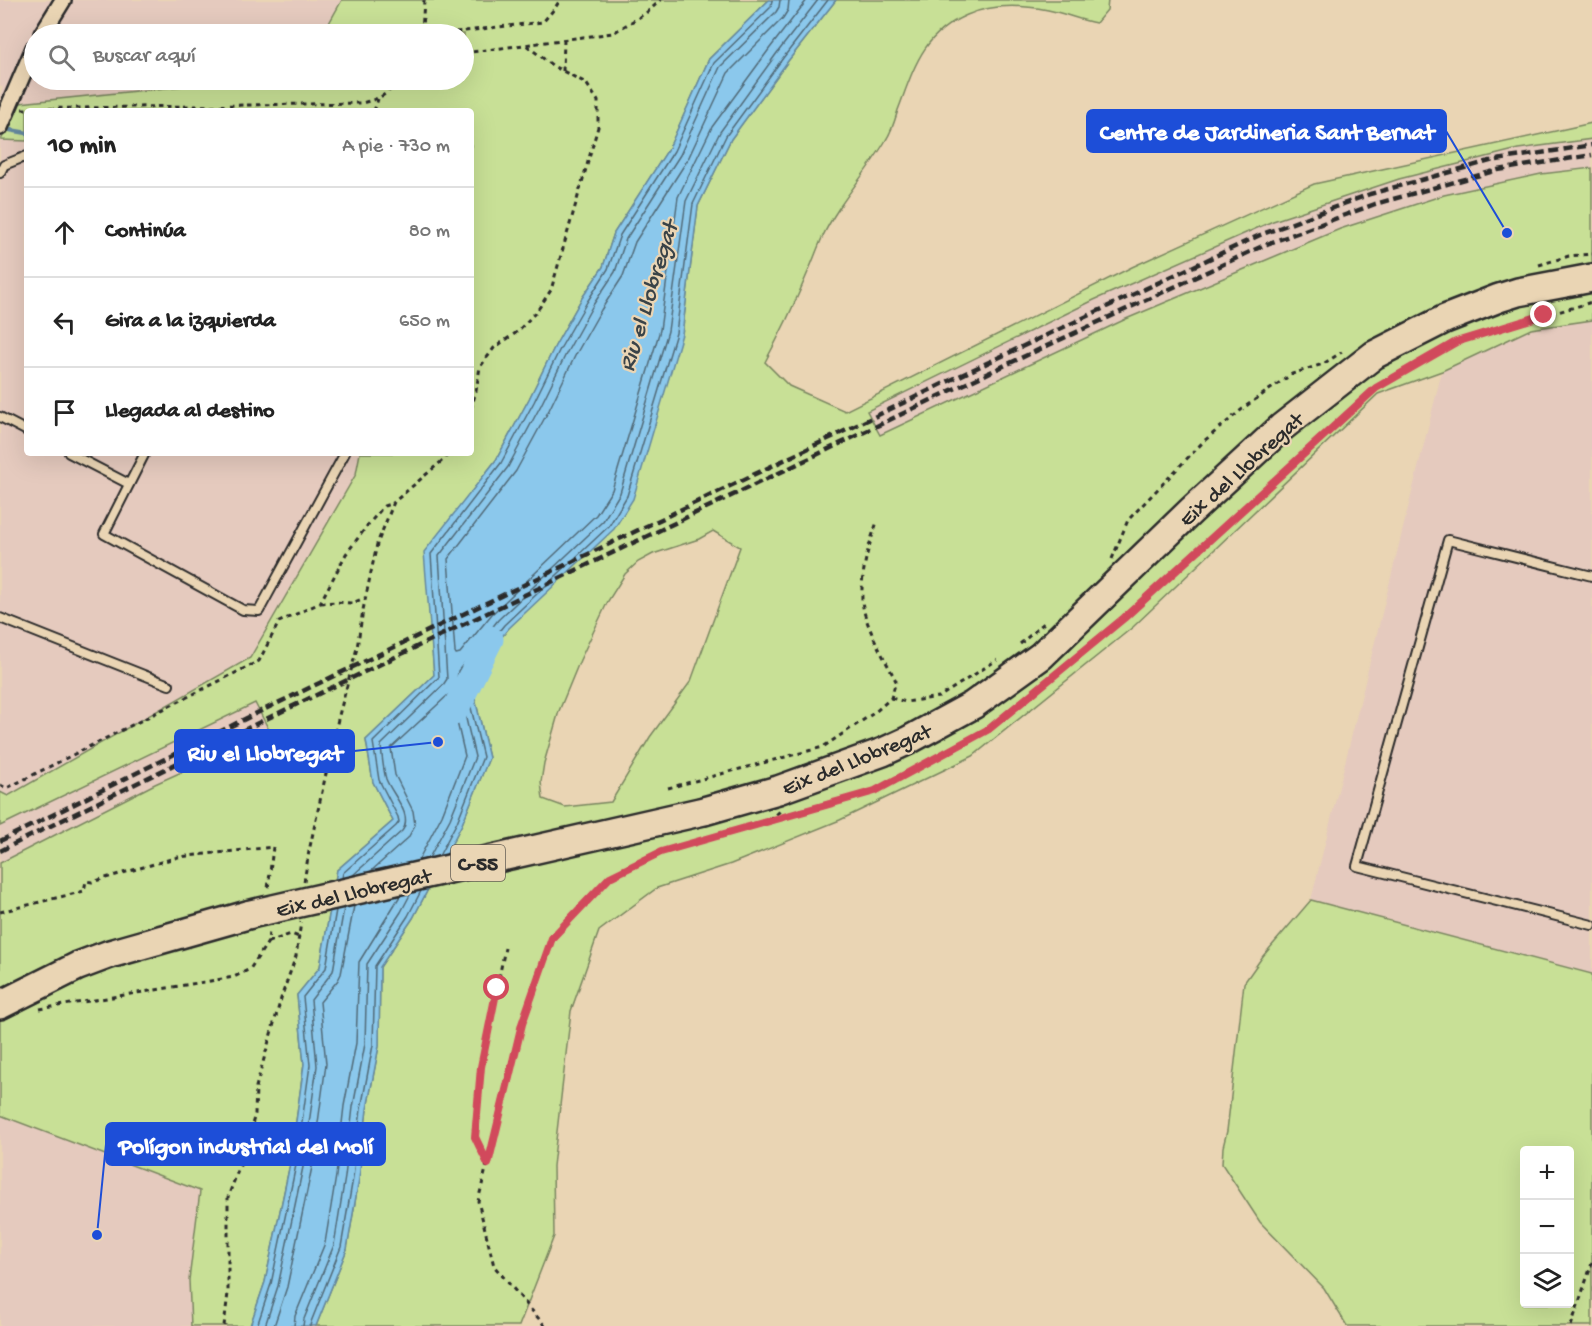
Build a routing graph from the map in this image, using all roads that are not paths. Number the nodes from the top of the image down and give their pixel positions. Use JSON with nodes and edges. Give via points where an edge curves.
{"nodes":[{"id":1,"x":63,"y":0,"type":"edge"},
{"id":2,"x":48,"y":24,"type":"edge"},
{"id":3,"x":24,"y":72,"type":"edge"},
{"id":4,"x":0,"y":127,"type":"edge"},
{"id":5,"x":24,"y":157,"type":"edge"},
{"id":6,"x":0,"y":173,"type":"edge"},
{"id":7,"x":1592,"y":278,"type":"edge"},
{"id":8,"x":0,"y":417,"type":"edge"},
{"id":9,"x":24,"y":429,"type":"edge"},
{"id":10,"x":75,"y":456,"type":"edge"},
{"id":11,"x":143,"y":456,"type":"edge"},
{"id":12,"x":343,"y":456,"type":"edge"},
{"id":13,"x":129,"y":484,"type":"junction"},
{"id":14,"x":1592,"y":576,"type":"edge"},
{"id":15,"x":0,"y":618,"type":"edge"},
{"id":16,"x":169,"y":685,"type":"dead end"},
{"id":17,"x":1592,"y":925,"type":"edge"},
{"id":18,"x":3,"y":1004,"type":"edge"}],
"edges":[{"from":1,"to":2,"type":"street"},
{"from":3,"to":4,"type":"street"},
{"from":5,"to":6,"type":"lane","via":[[4,165]]},
{"from":7,"to":18,"type":"highway","name":"Eix del Llobregat","number":"C-55","bridge":true,"via":[[1499,298],[1446,319],[1374,356],[1282,427],[1041,656],[973,705],[883,752],[778,790],[704,811],[263,913],[110,954]]},
{"from":8,"to":9,"type":"lane"},
{"from":10,"to":13,"type":"lane"},
{"from":11,"to":13,"type":"lane"},
{"from":12,"to":13,"type":"lane","via":[[259,611],[243,610],[104,534]]},
{"from":14,"to":17,"type":"lane","via":[[1448,540],[1357,866]]},
{"from":15,"to":16,"type":"lane"}]}
